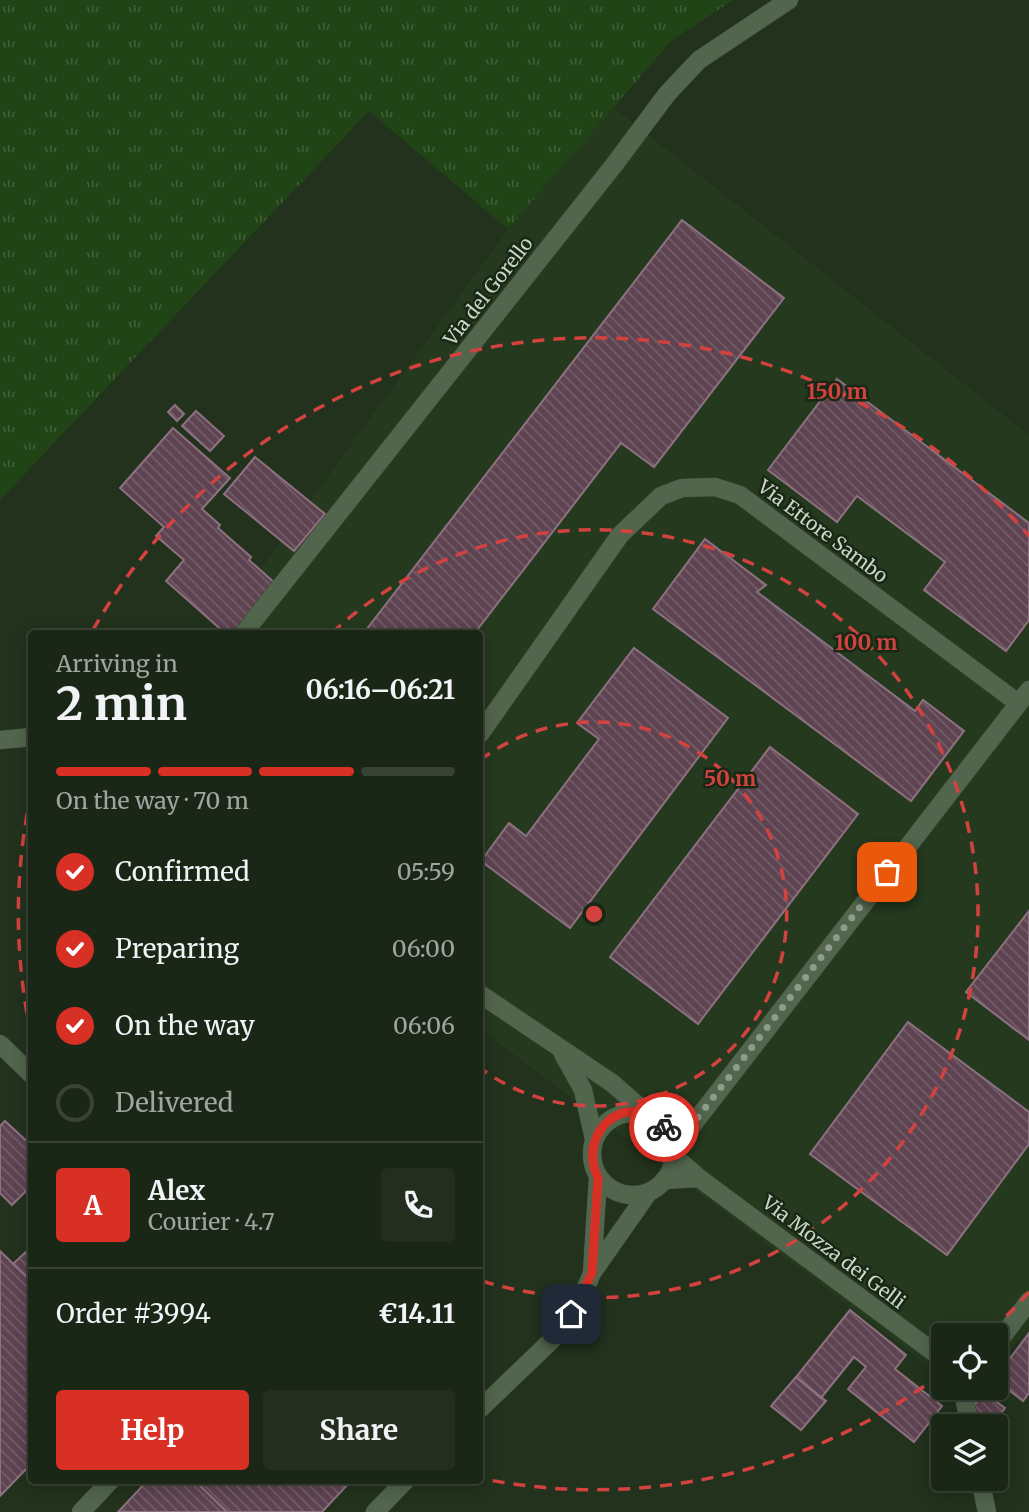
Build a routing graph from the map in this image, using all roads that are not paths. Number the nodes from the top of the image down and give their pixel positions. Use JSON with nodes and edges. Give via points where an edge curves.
{"nodes":[{"id":1,"x":789,"y":0,"type":"edge"},
{"id":2,"x":246,"y":630,"type":"edge"},
{"id":3,"x":1023,"y":696,"type":"edge"},
{"id":4,"x":483,"y":730,"type":"edge"},
{"id":5,"x":28,"y":737,"type":"edge"},
{"id":6,"x":0,"y":740,"type":"edge"},
{"id":7,"x":483,"y":996,"type":"edge"},
{"id":8,"x":0,"y":1044,"type":"edge"},
{"id":9,"x":561,"y":1051,"type":"junction"},
{"id":10,"x":28,"y":1072,"type":"edge"},
{"id":11,"x":651,"y":1117,"type":"junction"},
{"id":12,"x":692,"y":1125,"type":"junction"},
{"id":13,"x":666,"y":1129,"type":"junction"},
{"id":14,"x":594,"y":1139,"type":"junction"},
{"id":15,"x":674,"y":1152,"type":"junction"},
{"id":16,"x":598,"y":1178,"type":"junction"},
{"id":17,"x":699,"y":1178,"type":"junction"},
{"id":18,"x":664,"y":1180,"type":"junction"},
{"id":19,"x":648,"y":1193,"type":"junction"},
{"id":20,"x":592,"y":1273,"type":"junction"},
{"id":21,"x":1029,"y":1301,"type":"edge"},
{"id":22,"x":1008,"y":1329,"type":"edge"},
{"id":23,"x":931,"y":1350,"type":"edge"},
{"id":24,"x":483,"y":1406,"type":"edge"},
{"id":25,"x":107,"y":1484,"type":"edge"},
{"id":26,"x":402,"y":1484,"type":"edge"},
{"id":27,"x":983,"y":1491,"type":"edge"},
{"id":28,"x":80,"y":1512,"type":"edge"},
{"id":29,"x":375,"y":1512,"type":"edge"},
{"id":30,"x":987,"y":1512,"type":"edge"}],
"edges":[{"from":1,"to":2,"type":"street","name":"Via del Gorello","via":[[699,60],[667,94]]},
{"from":3,"to":4,"type":"street","name":"Via Ettore Sambo","via":[[740,495],[715,487],[682,488],[661,496],[620,535]]},
{"from":3,"to":12,"type":"street","name":"Via Ettore Sambo"},
{"from":5,"to":6,"type":"street"},
{"from":7,"to":9,"type":"street"},
{"from":8,"to":10,"type":"street"},
{"from":9,"to":11,"type":"street","via":[[612,1083]]},
{"from":9,"to":14,"type":"street","via":[[583,1090]]},
{"from":11,"to":13,"type":"street"},
{"from":11,"to":14,"type":"street","via":[[624,1113],[611,1118]]},
{"from":12,"to":13,"type":"street"},
{"from":12,"to":15,"type":"street","name":"Via Ettore Sambo"},
{"from":13,"to":15,"type":"street"},
{"from":14,"to":16,"type":"street","via":[[592,1166]]},
{"from":15,"to":17,"type":"street","name":"Via Mozza dei Gelli"},
{"from":15,"to":18,"type":"street"},
{"from":16,"to":19,"type":"street","via":[[621,1194]]},
{"from":16,"to":20,"type":"street"},
{"from":17,"to":18,"type":"street"},
{"from":17,"to":23,"type":"street","name":"Via Mozza dei Gelli"},
{"from":18,"to":19,"type":"street"},
{"from":19,"to":20,"type":"street"},
{"from":20,"to":24,"type":"street","via":[[555,1337]]},
{"from":21,"to":22,"type":"street"},
{"from":25,"to":28,"type":"street"},
{"from":26,"to":29,"type":"street"},
{"from":27,"to":30,"type":"street"}]}
